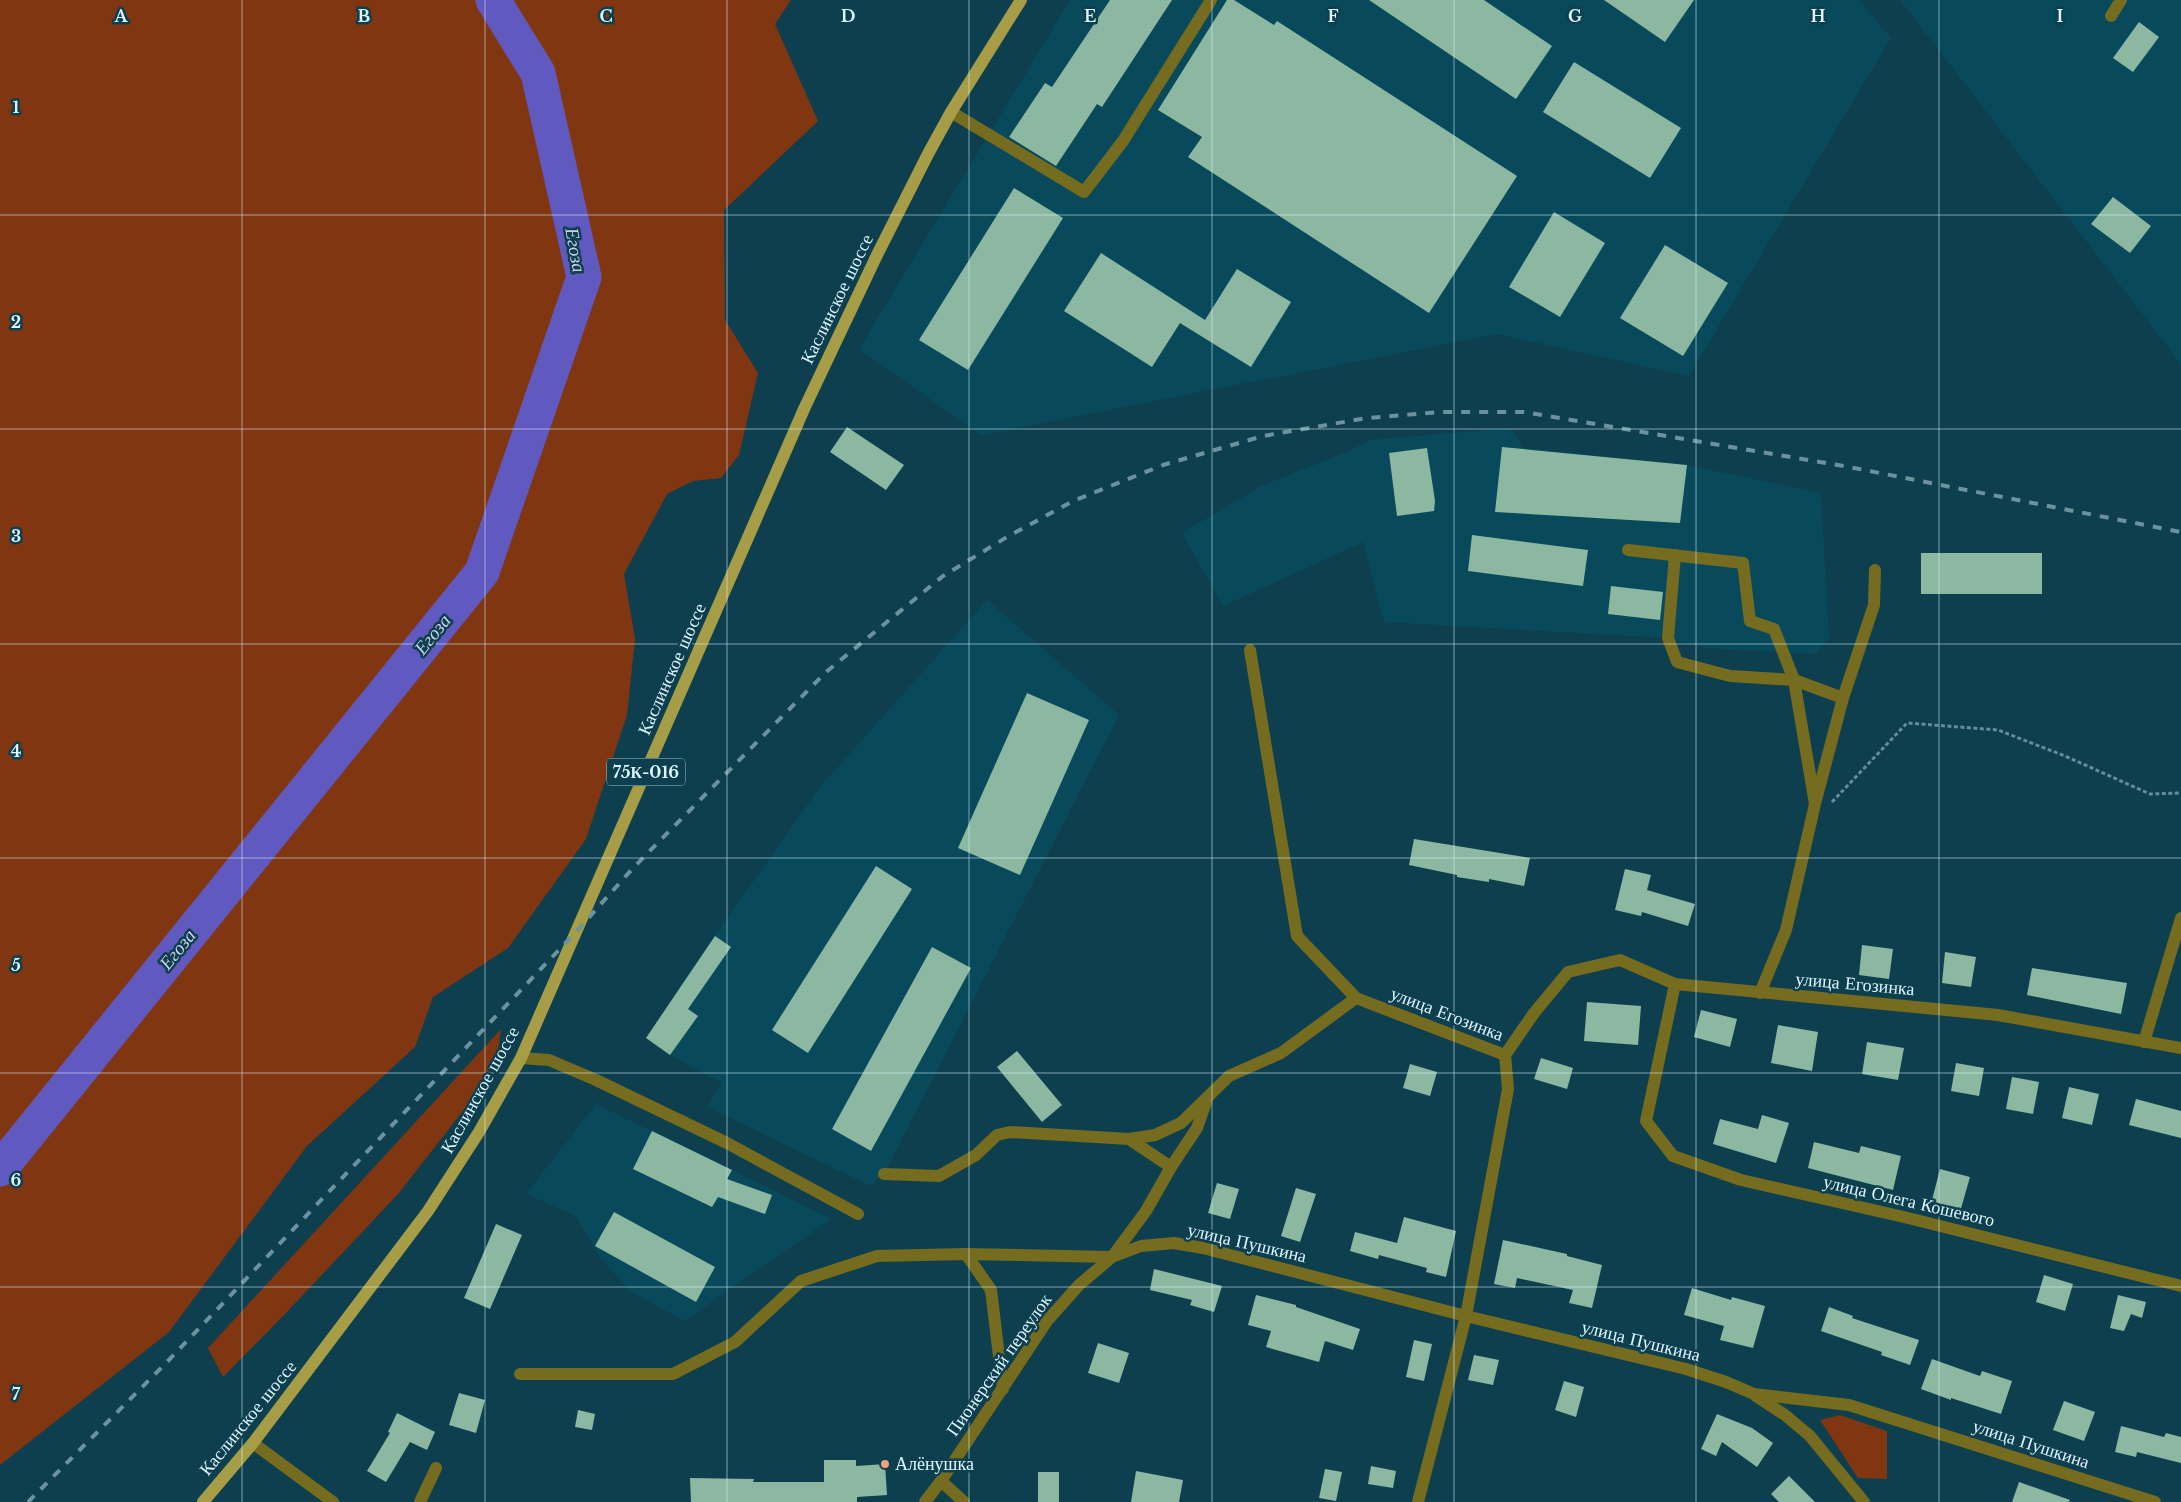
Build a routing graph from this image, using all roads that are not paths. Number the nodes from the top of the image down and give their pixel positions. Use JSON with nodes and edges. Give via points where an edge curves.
{"nodes":[{"id":1,"x":1020,"y":0,"type":"edge"},
{"id":2,"x":1211,"y":0,"type":"edge"},
{"id":3,"x":2121,"y":0,"type":"edge"},
{"id":4,"x":2112,"y":16,"type":"dead end"},
{"id":5,"x":951,"y":112,"type":"junction"},
{"id":6,"x":1628,"y":550,"type":"dead end"},
{"id":7,"x":1675,"y":555,"type":"junction"},
{"id":8,"x":1876,"y":570,"type":"dead end"},
{"id":9,"x":1250,"y":650,"type":"dead end"},
{"id":10,"x":1794,"y":680,"type":"junction"},
{"id":11,"x":1843,"y":698,"type":"junction"},
{"id":12,"x":1815,"y":804,"type":"junction"},
{"id":13,"x":2181,"y":918,"type":"edge"},
{"id":14,"x":1675,"y":984,"type":"junction"},
{"id":15,"x":1760,"y":992,"type":"junction"},
{"id":16,"x":1356,"y":998,"type":"junction"},
{"id":17,"x":2144,"y":1042,"type":"junction"},
{"id":18,"x":2181,"y":1048,"type":"edge"},
{"id":19,"x":1505,"y":1055,"type":"junction"},
{"id":20,"x":522,"y":1058,"type":"junction"},
{"id":21,"x":1208,"y":1097,"type":"junction"},
{"id":22,"x":1129,"y":1139,"type":"junction"},
{"id":23,"x":1171,"y":1167,"type":"junction"},
{"id":24,"x":884,"y":1174,"type":"dead end"},
{"id":25,"x":858,"y":1214,"type":"dead end"},
{"id":26,"x":966,"y":1254,"type":"junction"},
{"id":27,"x":1112,"y":1257,"type":"junction"},
{"id":28,"x":2181,"y":1286,"type":"edge"},
{"id":29,"x":1466,"y":1316,"type":"junction"},
{"id":30,"x":520,"y":1374,"type":"dead end"},
{"id":31,"x":1003,"y":1389,"type":"junction"},
{"id":32,"x":1754,"y":1394,"type":"junction"},
{"id":33,"x":253,"y":1443,"type":"junction"},
{"id":34,"x":436,"y":1468,"type":"dead end"},
{"id":35,"x":941,"y":1481,"type":"junction"},
{"id":36,"x":203,"y":1502,"type":"edge"},
{"id":37,"x":333,"y":1502,"type":"edge"},
{"id":38,"x":420,"y":1502,"type":"edge"},
{"id":39,"x":925,"y":1502,"type":"edge"},
{"id":40,"x":964,"y":1502,"type":"edge"},
{"id":41,"x":1418,"y":1502,"type":"edge"},
{"id":42,"x":1864,"y":1502,"type":"edge"},
{"id":43,"x":2155,"y":1502,"type":"edge"}],
"edges":[{"from":1,"to":5,"type":"main road","name":"Каслинское шоссе","number":"75К-016"},
{"from":2,"to":5,"type":"street","via":[[1123,141],[1084,192]]},
{"from":3,"to":4,"type":"street"},
{"from":5,"to":20,"type":"main road","name":"Каслинское шоссе","number":"75К-016","via":[[804,409]]},
{"from":6,"to":7,"type":"street"},
{"from":7,"to":10,"type":"street","via":[[1743,563],[1750,621],[1774,629]]},
{"from":7,"to":10,"type":"street","via":[[1668,638],[1678,662],[1730,676]]},
{"from":8,"to":11,"type":"street","via":[[1874,605]]},
{"from":9,"to":16,"type":"street","name":"улица Егозинка","via":[[1297,936]]},
{"from":10,"to":11,"type":"street"},
{"from":10,"to":12,"type":"street"},
{"from":11,"to":12,"type":"street"},
{"from":12,"to":15,"type":"street","via":[[1786,930]]},
{"from":13,"to":17,"type":"street"},
{"from":14,"to":15,"type":"street","name":"улица Егозинка"},
{"from":14,"to":19,"type":"street","name":"улица Егозинка","via":[[1620,960],[1568,972]]},
{"from":14,"to":28,"type":"street","name":"улица Олега Кошевого","via":[[1646,1121],[1673,1156],[1741,1180]]},
{"from":15,"to":17,"type":"street","name":"улица Егозинка","via":[[1998,1015]]},
{"from":16,"to":19,"type":"street","name":"улица Егозинка"},
{"from":16,"to":21,"type":"street","via":[[1281,1053],[1229,1076]]},
{"from":17,"to":18,"type":"street","name":"улица Егозинка"},
{"from":19,"to":29,"type":"street","via":[[1508,1089]]},
{"from":20,"to":25,"type":"street","via":[[549,1060],[596,1080],[727,1143]]},
{"from":20,"to":33,"type":"main road","name":"Каслинское шоссе","number":"75К-016","via":[[480,1132],[428,1211]]},
{"from":21,"to":22,"type":"street","via":[[1181,1123],[1155,1135]]},
{"from":21,"to":23,"type":"street","via":[[1198,1128]]},
{"from":22,"to":23,"type":"street"},
{"from":22,"to":24,"type":"street","via":[[1010,1132],[997,1135],[976,1154],[939,1176]]},
{"from":23,"to":27,"type":"street","via":[[1146,1211]]},
{"from":26,"to":27,"type":"street"},
{"from":26,"to":30,"type":"street","via":[[877,1256],[801,1281],[735,1342],[673,1374]]},
{"from":26,"to":31,"type":"street","via":[[991,1290]]},
{"from":27,"to":29,"type":"street","name":"улица Пушкина","via":[[1141,1246],[1174,1243]]},
{"from":27,"to":31,"type":"street","name":"Пионерский переулок","via":[[1079,1285],[1047,1321]]},
{"from":29,"to":32,"type":"street","name":"улица Пушкина","via":[[1686,1369]]},
{"from":29,"to":41,"type":"street"},
{"from":31,"to":35,"type":"street","name":"Пионерский переулок"},
{"from":32,"to":42,"type":"street","via":[[1810,1436]]},
{"from":32,"to":43,"type":"street","name":"улица Пушкина","via":[[1850,1405]]},
{"from":33,"to":36,"type":"main road","name":"Каслинское шоссе","number":"75К-016"},
{"from":33,"to":37,"type":"street"},
{"from":34,"to":38,"type":"street"},
{"from":35,"to":39,"type":"street","name":"Пионерский переулок"},
{"from":35,"to":40,"type":"street"}]}
